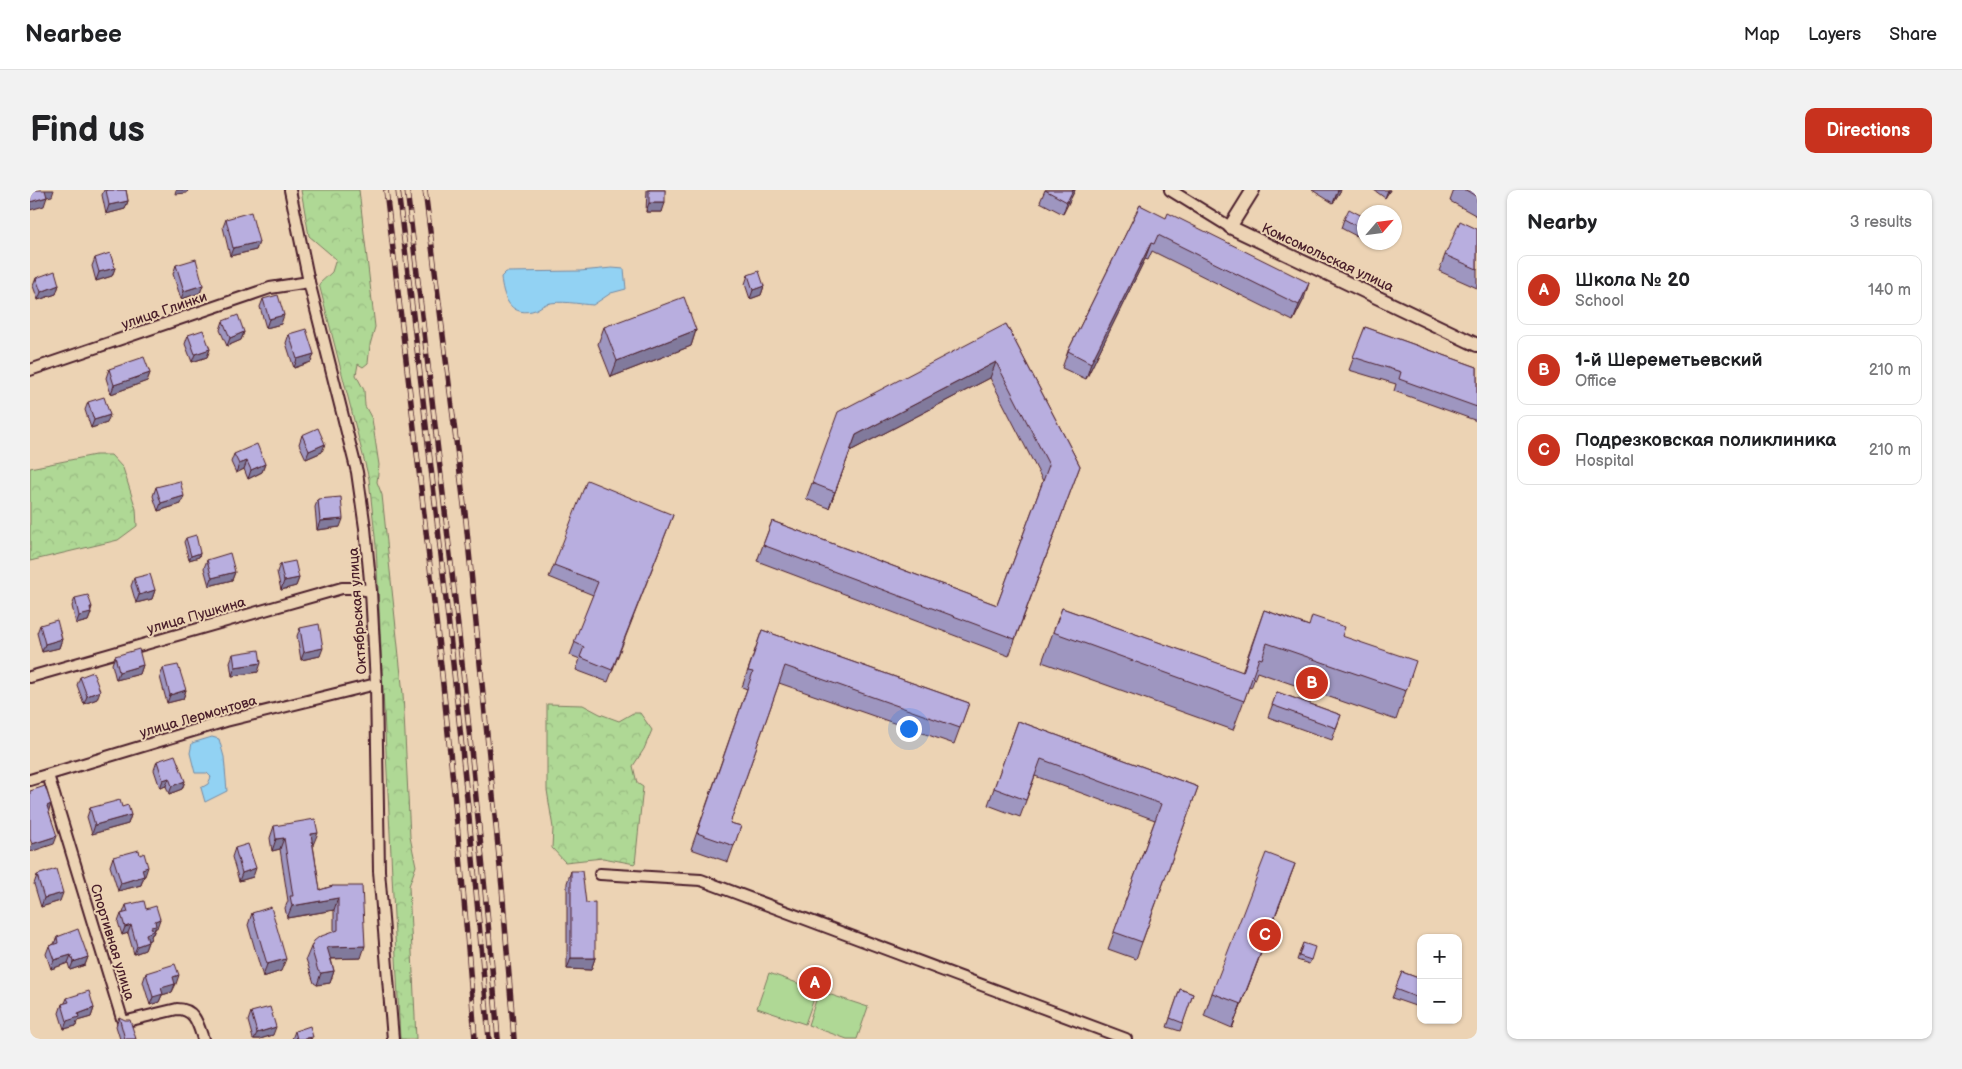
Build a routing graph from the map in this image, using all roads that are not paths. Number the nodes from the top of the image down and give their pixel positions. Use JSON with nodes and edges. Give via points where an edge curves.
{"nodes":[{"id":1,"x":290,"y":190,"type":"edge"},
{"id":2,"x":1170,"y":190,"type":"edge"},
{"id":3,"x":1253,"y":190,"type":"edge"},
{"id":4,"x":1230,"y":227,"type":"junction"},
{"id":5,"x":309,"y":282,"type":"junction"},
{"id":6,"x":1477,"y":344,"type":"edge"},
{"id":7,"x":30,"y":370,"type":"edge"},
{"id":8,"x":371,"y":591,"type":"junction"},
{"id":9,"x":30,"y":677,"type":"edge"},
{"id":10,"x":376,"y":684,"type":"junction"},
{"id":11,"x":48,"y":775,"type":"junction"},
{"id":12,"x":30,"y":780,"type":"edge"},
{"id":13,"x":600,"y":874,"type":"dead end"},
{"id":14,"x":203,"y":1039,"type":"edge"},
{"id":15,"x":392,"y":1039,"type":"edge"},
{"id":16,"x":1126,"y":1039,"type":"edge"}],
"edges":[{"from":1,"to":5,"type":"street","name":"Октябрьская улица"},
{"from":2,"to":4,"type":"street","name":"Комсомольская улица"},
{"from":3,"to":4,"type":"street"},
{"from":4,"to":6,"type":"street","name":"Комсомольская улица"},
{"from":5,"to":7,"type":"street","name":"улица Глинки","via":[[270,288]]},
{"from":5,"to":8,"type":"street","name":"Октябрьская улица","via":[[357,472]]},
{"from":8,"to":9,"type":"street","name":"улица Пушкина","via":[[342,588]]},
{"from":8,"to":10,"type":"street","name":"Октябрьская улица"},
{"from":10,"to":11,"type":"street","name":"улица Лермонтова","via":[[226,721]]},
{"from":10,"to":15,"type":"street","name":"Октябрьская улица","via":[[379,871]]},
{"from":11,"to":12,"type":"street","name":"улица Лермонтова"},
{"from":11,"to":14,"type":"street","name":"Спортивная улица","via":[[123,1022],[184,1009],[196,1018]]},
{"from":13,"to":16,"type":"street","via":[[701,880]]}]}
